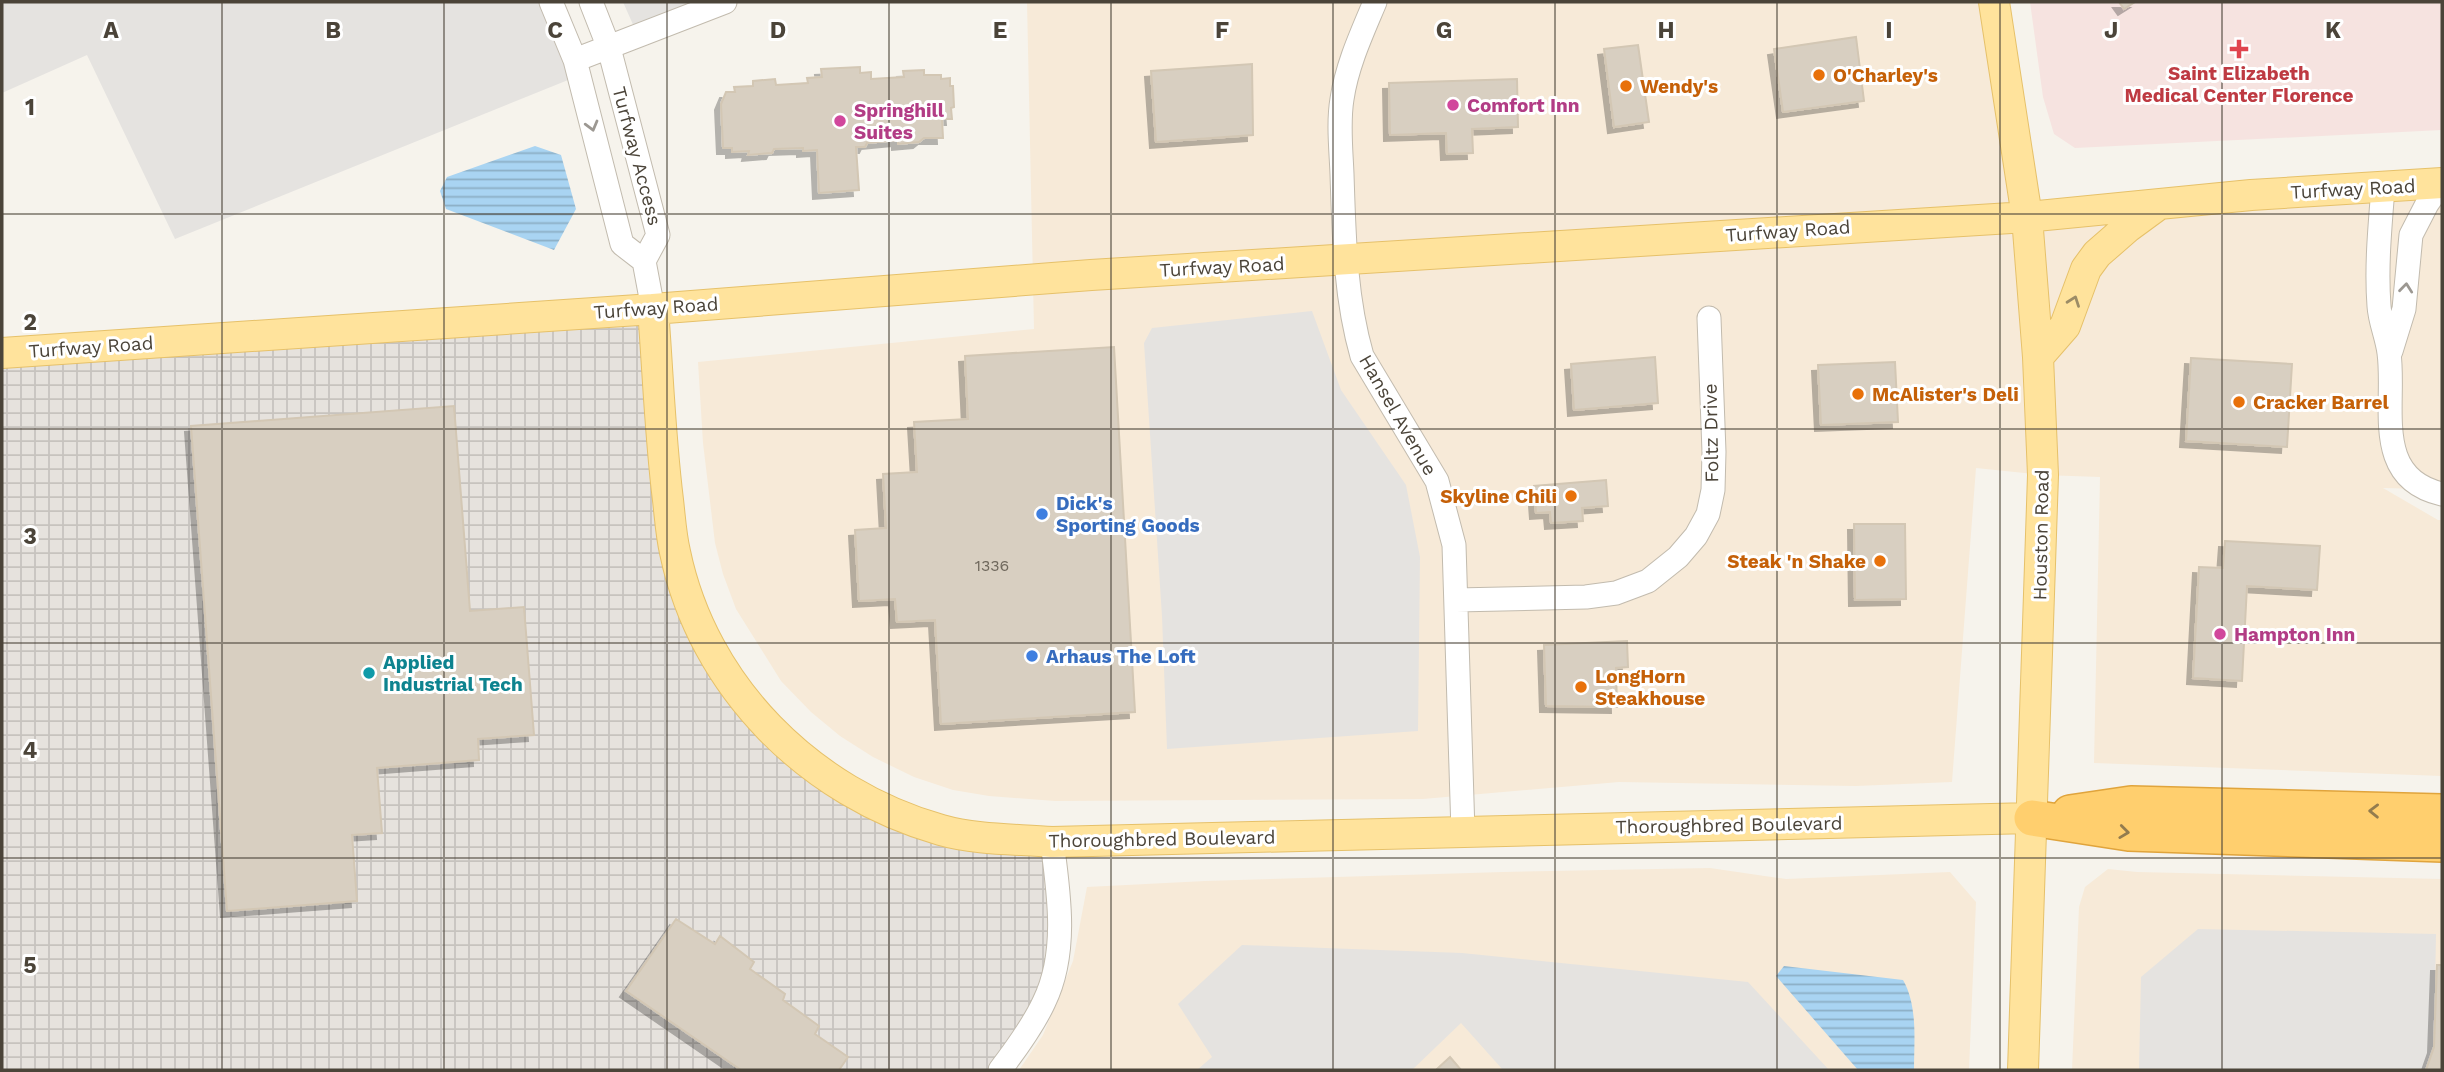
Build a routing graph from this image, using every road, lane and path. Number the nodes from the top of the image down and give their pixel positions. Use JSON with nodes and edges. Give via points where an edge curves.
{"nodes":[{"id":1,"x":551,"y":2,"type":"edge"},
{"id":2,"x":591,"y":2,"type":"edge"},
{"id":3,"x":724,"y":2,"type":"edge"},
{"id":4,"x":1375,"y":2,"type":"edge"},
{"id":5,"x":1994,"y":2,"type":"edge"},
{"id":6,"x":609,"y":48,"type":"junction"},
{"id":7,"x":575,"y":60,"type":"junction"},
{"id":8,"x":2442,"y":183,"type":"edge"},
{"id":9,"x":2383,"y":188,"type":"junction"},
{"id":10,"x":2159,"y":204,"type":"junction"},
{"id":11,"x":2027,"y":217,"type":"junction"},
{"id":12,"x":1346,"y":260,"type":"junction"},
{"id":13,"x":644,"y":261,"type":"junction"},
{"id":14,"x":653,"y":309,"type":"junction"},
{"id":15,"x":1709,"y":318,"type":"dead end"},
{"id":16,"x":2,"y":353,"type":"edge"},
{"id":17,"x":2390,"y":354,"type":"junction"},
{"id":18,"x":2038,"y":357,"type":"junction"},
{"id":19,"x":2442,"y":494,"type":"edge"},
{"id":20,"x":1456,"y":600,"type":"junction"},
{"id":21,"x":2442,"y":812,"type":"edge"},
{"id":22,"x":2032,"y":818,"type":"junction"},
{"id":23,"x":1462,"y":832,"type":"junction"},
{"id":24,"x":1052,"y":842,"type":"junction"},
{"id":25,"x":2442,"y":844,"type":"edge"},
{"id":26,"x":1000,"y":1070,"type":"edge"},
{"id":27,"x":2023,"y":1070,"type":"edge"}],
"edges":[{"from":1,"to":7,"type":"street","name":"Turfway Access"},
{"from":2,"to":6,"type":"street","name":"Turfway Access"},
{"from":3,"to":6,"type":"street"},
{"from":4,"to":12,"type":"street","name":"Hansel Avenue","via":[[1342,99]]},
{"from":5,"to":11,"type":"main road","name":"Houston Road"},
{"from":6,"to":7,"type":"street"},
{"from":6,"to":13,"type":"street","name":"Turfway Access","via":[[659,235]]},
{"from":7,"to":13,"type":"street","name":"Turfway Access","one_way":true,"via":[[622,244]]},
{"from":8,"to":9,"type":"main road","name":"Turfway Road"},
{"from":17,"to":8,"type":"street","one_way":true,"via":[[2404,309],[2411,235]]},
{"from":9,"to":10,"type":"main road","name":"Turfway Road"},
{"from":9,"to":17,"type":"street","via":[[2379,307]]},
{"from":10,"to":11,"type":"main road","name":"Turfway Road"},
{"from":18,"to":10,"type":"main road","one_way":true,"via":[[2065,326],[2086,269],[2097,254]]},
{"from":11,"to":12,"type":"main road","name":"Turfway Road"},
{"from":11,"to":18,"type":"main road","name":"Houston Road"},
{"from":12,"to":14,"type":"main road","name":"Turfway Road"},
{"from":12,"to":20,"type":"street","name":"Hansel Avenue","via":[[1362,356],[1437,481],[1454,545]]},
{"from":13,"to":14,"type":"street"},
{"from":14,"to":16,"type":"main road","name":"Turfway Road"},
{"from":14,"to":24,"type":"main road","name":"Thoroughbred Boulevard","via":[[674,551],[699,628],[749,707],[816,769],[898,815],[943,830]]},
{"from":15,"to":20,"type":"street","name":"Foltz Drive","via":[[1713,490],[1708,514],[1678,557],[1648,581],[1616,593]]},
{"from":17,"to":19,"type":"street","via":[[2389,426],[2394,452],[2423,489]]},
{"from":18,"to":22,"type":"main road","name":"Houston Road","via":[[2043,475]]},
{"from":20,"to":23,"type":"street","name":"Hansel Avenue"},
{"from":21,"to":22,"type":"highway","one_way":true,"via":[[2131,804]]},
{"from":22,"to":23,"type":"main road","name":"Thoroughbred Boulevard"},
{"from":22,"to":25,"type":"highway","one_way":true,"via":[[2129,833]]},
{"from":22,"to":27,"type":"main road","name":"Houston Road"},
{"from":23,"to":24,"type":"main road","name":"Thoroughbred Boulevard"},
{"from":24,"to":26,"type":"street","via":[[1058,889],[1056,961],[1044,1002]]}]}
